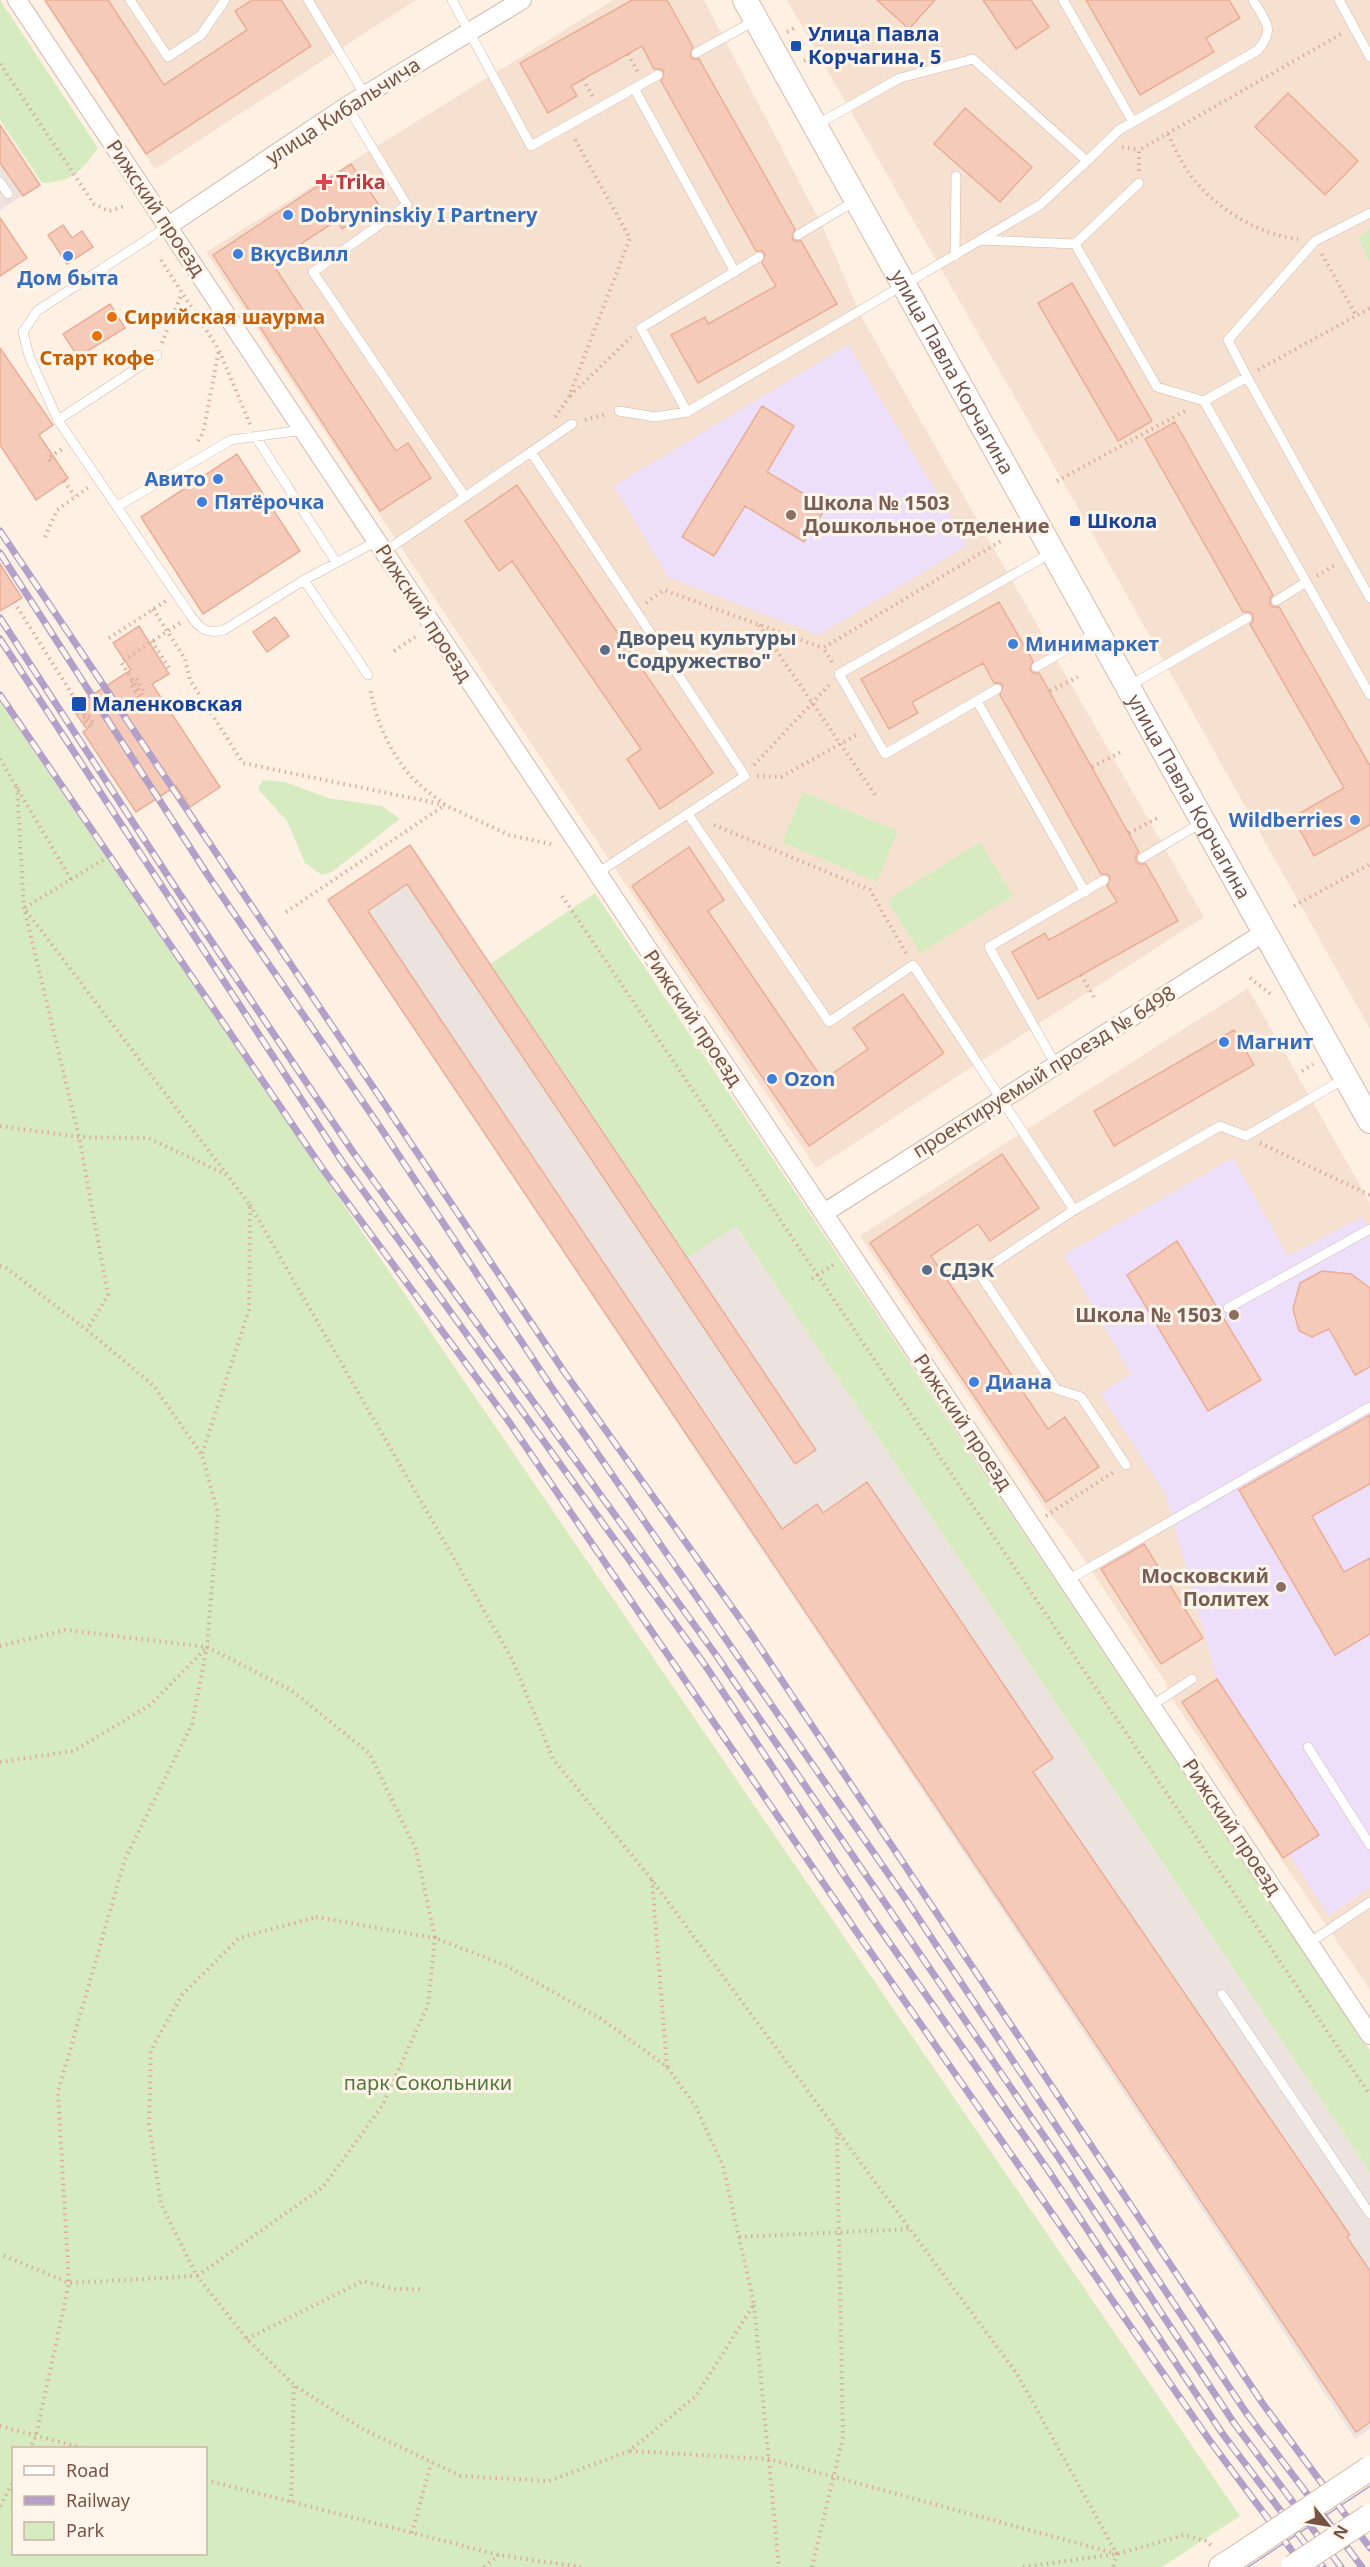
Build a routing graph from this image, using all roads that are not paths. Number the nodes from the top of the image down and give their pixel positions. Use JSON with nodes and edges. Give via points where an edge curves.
{"nodes":[{"id":1,"x":17,"y":0,"type":"edge"},
{"id":2,"x":130,"y":0,"type":"edge"},
{"id":3,"x":225,"y":0,"type":"edge"},
{"id":4,"x":308,"y":0,"type":"edge"},
{"id":5,"x":452,"y":0,"type":"edge"},
{"id":6,"x":522,"y":0,"type":"edge"},
{"id":7,"x":1063,"y":0,"type":"edge"},
{"id":8,"x":1253,"y":0,"type":"edge"},
{"id":9,"x":1339,"y":0,"type":"edge"},
{"id":10,"x":751,"y":10,"type":"edge"},
{"id":11,"x":467,"y":32,"type":"junction"},
{"id":12,"x":696,"y":53,"type":"dead end"},
{"id":13,"x":1370,"y":57,"type":"edge"},
{"id":14,"x":658,"y":75,"type":"dead end"},
{"id":15,"x":634,"y":88,"type":"junction"},
{"id":16,"x":365,"y":95,"type":"junction"},
{"id":17,"x":347,"y":106,"type":"junction"},
{"id":18,"x":1133,"y":122,"type":"junction"},
{"id":19,"x":815,"y":126,"type":"junction"},
{"id":20,"x":1087,"y":161,"type":"junction"},
{"id":21,"x":956,"y":176,"type":"dead end"},
{"id":22,"x":0,"y":182,"type":"edge"},
{"id":23,"x":1139,"y":183,"type":"road end"},
{"id":24,"x":8,"y":194,"type":"dead end"},
{"id":25,"x":856,"y":200,"type":"junction"},
{"id":26,"x":1370,"y":213,"type":"edge"},
{"id":27,"x":168,"y":226,"type":"junction"},
{"id":28,"x":798,"y":235,"type":"dead end"},
{"id":29,"x":981,"y":240,"type":"junction"},
{"id":30,"x":1075,"y":244,"type":"junction"},
{"id":31,"x":955,"y":256,"type":"junction"},
{"id":32,"x":759,"y":257,"type":"dead end"},
{"id":33,"x":735,"y":272,"type":"junction"},
{"id":34,"x":904,"y":285,"type":"junction"},
{"id":35,"x":157,"y":355,"type":"road end"},
{"id":36,"x":1247,"y":376,"type":"junction"},
{"id":37,"x":1204,"y":401,"type":"junction"},
{"id":38,"x":620,"y":411,"type":"road end"},
{"id":39,"x":687,"y":412,"type":"junction"},
{"id":40,"x":58,"y":420,"type":"junction"},
{"id":41,"x":572,"y":424,"type":"road end"},
{"id":42,"x":303,"y":430,"type":"junction"},
{"id":43,"x":255,"y":436,"type":"junction"},
{"id":44,"x":531,"y":452,"type":"junction"},
{"id":45,"x":465,"y":497,"type":"junction"},
{"id":46,"x":118,"y":506,"type":"junction"},
{"id":47,"x":380,"y":546,"type":"junction"},
{"id":48,"x":1053,"y":552,"type":"junction"},
{"id":49,"x":336,"y":562,"type":"junction"},
{"id":50,"x":304,"y":580,"type":"junction"},
{"id":51,"x":1306,"y":582,"type":"junction"},
{"id":52,"x":1370,"y":598,"type":"edge"},
{"id":53,"x":1276,"y":601,"type":"dead end"},
{"id":54,"x":1247,"y":618,"type":"dead end"},
{"id":55,"x":1098,"y":632,"type":"junction"},
{"id":56,"x":1036,"y":667,"type":"dead end"},
{"id":57,"x":368,"y":675,"type":"road end"},
{"id":58,"x":1127,"y":687,"type":"junction"},
{"id":59,"x":997,"y":689,"type":"dead end"},
{"id":60,"x":1370,"y":695,"type":"edge"},
{"id":61,"x":977,"y":701,"type":"junction"},
{"id":62,"x":688,"y":814,"type":"junction"},
{"id":63,"x":1203,"y":822,"type":"junction"},
{"id":64,"x":1142,"y":858,"type":"dead end"},
{"id":65,"x":596,"y":874,"type":"junction"},
{"id":66,"x":1104,"y":880,"type":"dead end"},
{"id":67,"x":1085,"y":892,"type":"junction"},
{"id":68,"x":1265,"y":932,"type":"junction"},
{"id":69,"x":1056,"y":1065,"type":"junction"},
{"id":70,"x":1346,"y":1078,"type":"junction"},
{"id":71,"x":1002,"y":1099,"type":"junction"},
{"id":72,"x":1370,"y":1120,"type":"edge"},
{"id":73,"x":1074,"y":1210,"type":"junction"},
{"id":74,"x":824,"y":1213,"type":"junction"},
{"id":75,"x":1370,"y":1229,"type":"edge"},
{"id":76,"x":1228,"y":1308,"type":"dead end"},
{"id":77,"x":1370,"y":1407,"type":"edge"},
{"id":78,"x":1126,"y":1465,"type":"road end"},
{"id":79,"x":1068,"y":1580,"type":"junction"},
{"id":80,"x":1192,"y":1679,"type":"dead end"},
{"id":81,"x":1151,"y":1706,"type":"junction"},
{"id":82,"x":1308,"y":1747,"type":"dead end"},
{"id":83,"x":1370,"y":1845,"type":"edge"},
{"id":84,"x":1370,"y":1902,"type":"edge"},
{"id":85,"x":1309,"y":1943,"type":"junction"},
{"id":86,"x":1222,"y":1994,"type":"dead end"},
{"id":87,"x":1370,"y":2035,"type":"edge"},
{"id":88,"x":1370,"y":2214,"type":"edge"},
{"id":89,"x":1370,"y":2468,"type":"edge"},
{"id":90,"x":1370,"y":2516,"type":"edge"},
{"id":91,"x":1224,"y":2559,"type":"edge"},
{"id":92,"x":1293,"y":2567,"type":"edge"}],
"edges":[{"from":1,"to":27,"type":"street","name":"Рижский проезд"},
{"from":2,"to":3,"type":"lane","via":[[168,57],[201,35]]},
{"from":4,"to":16,"type":"lane"},
{"from":5,"to":11,"type":"lane"},
{"from":6,"to":11,"type":"street","name":"улица Кибальчича"},
{"from":7,"to":18,"type":"lane"},
{"from":8,"to":18,"type":"lane","via":[[1268,26],[1267,39],[1258,50]]},
{"from":9,"to":13,"type":"lane"},
{"from":10,"to":12,"type":"lane"},
{"from":10,"to":19,"type":"street","name":"улица Павла Корчагина"},
{"from":11,"to":15,"type":"lane","via":[[531,146]]},
{"from":11,"to":16,"type":"street","name":"улица Кибальчича"},
{"from":14,"to":15,"type":"lane"},
{"from":15,"to":33,"type":"lane"},
{"from":16,"to":17,"type":"street","name":"улица Кибальчича"},
{"from":17,"to":27,"type":"street","name":"улица Кибальчича"},
{"from":17,"to":45,"type":"lane","via":[[407,205],[313,272]]},
{"from":18,"to":20,"type":"lane"},
{"from":19,"to":20,"type":"lane","via":[[900,78],[973,59]]},
{"from":19,"to":25,"type":"street","name":"улица Павла Корчагина"},
{"from":20,"to":29,"type":"lane","via":[[1040,205]]},
{"from":21,"to":31,"type":"lane"},
{"from":22,"to":24,"type":"lane"},
{"from":23,"to":30,"type":"lane"},
{"from":25,"to":28,"type":"lane"},
{"from":25,"to":34,"type":"street","name":"улица Павла Корчагина"},
{"from":26,"to":36,"type":"lane","via":[[1315,241],[1228,340]]},
{"from":27,"to":40,"type":"lane","via":[[37,311],[23,332],[29,356]]},
{"from":27,"to":42,"type":"street","name":"Рижский проезд"},
{"from":29,"to":30,"type":"lane"},
{"from":29,"to":31,"type":"lane"},
{"from":30,"to":37,"type":"lane","via":[[1156,387]]},
{"from":31,"to":34,"type":"lane"},
{"from":32,"to":33,"type":"lane"},
{"from":33,"to":39,"type":"lane","via":[[641,328]]},
{"from":34,"to":39,"type":"lane"},
{"from":34,"to":48,"type":"street","name":"улица Павла Корчагина"},
{"from":35,"to":40,"type":"lane"},
{"from":36,"to":37,"type":"lane"},
{"from":36,"to":52,"type":"lane"},
{"from":37,"to":51,"type":"lane"},
{"from":38,"to":39,"type":"lane","via":[[655,417]]},
{"from":40,"to":46,"type":"lane"},
{"from":41,"to":44,"type":"lane"},
{"from":42,"to":43,"type":"lane"},
{"from":42,"to":47,"type":"street","name":"Рижский проезд"},
{"from":43,"to":46,"type":"lane","via":[[231,440]]},
{"from":43,"to":49,"type":"lane"},
{"from":44,"to":45,"type":"lane"},
{"from":44,"to":62,"type":"lane","via":[[745,776]]},
{"from":45,"to":47,"type":"lane"},
{"from":46,"to":50,"type":"lane","via":[[200,628],[210,633],[224,630]]},
{"from":47,"to":49,"type":"lane"},
{"from":47,"to":65,"type":"street","name":"Рижский проезд"},
{"from":48,"to":55,"type":"street","name":"улица Павла Корчагина"},
{"from":48,"to":61,"type":"lane","via":[[839,674],[885,754]]},
{"from":49,"to":50,"type":"lane"},
{"from":50,"to":57,"type":"lane"},
{"from":51,"to":53,"type":"lane"},
{"from":51,"to":60,"type":"lane"},
{"from":54,"to":58,"type":"lane"},
{"from":55,"to":56,"type":"lane"},
{"from":55,"to":58,"type":"street","name":"улица Павла Корчагина"},
{"from":58,"to":63,"type":"street","name":"улица Павла Корчагина"},
{"from":59,"to":61,"type":"lane"},
{"from":61,"to":67,"type":"lane"},
{"from":62,"to":65,"type":"lane"},
{"from":62,"to":71,"type":"lane","via":[[829,1022],[914,965]]},
{"from":63,"to":64,"type":"lane"},
{"from":63,"to":68,"type":"street","name":"улица Павла Корчагина"},
{"from":65,"to":74,"type":"street","name":"Рижский проезд"},
{"from":66,"to":67,"type":"lane"},
{"from":67,"to":69,"type":"lane","via":[[989,947]]},
{"from":68,"to":69,"type":"street","name":"проектируемый проезд № 6498"},
{"from":68,"to":70,"type":"street","name":"улица Павла Корчагина"},
{"from":69,"to":71,"type":"street","name":"проектируемый проезд № 6498"},
{"from":70,"to":72,"type":"street","name":"улица Павла Корчагина"},
{"from":70,"to":73,"type":"lane","via":[[1246,1136],[1220,1126]]},
{"from":71,"to":73,"type":"lane"},
{"from":71,"to":74,"type":"street","name":"проектируемый проезд № 6498"},
{"from":73,"to":78,"type":"lane","via":[[979,1273],[1056,1389],[1081,1397]]},
{"from":74,"to":79,"type":"street","name":"Рижский проезд"},
{"from":75,"to":76,"type":"lane"},
{"from":77,"to":79,"type":"lane"},
{"from":79,"to":81,"type":"street","name":"Рижский проезд"},
{"from":80,"to":81,"type":"lane"},
{"from":81,"to":85,"type":"street","name":"Рижский проезд"},
{"from":82,"to":83,"type":"lane"},
{"from":84,"to":85,"type":"lane"},
{"from":85,"to":87,"type":"street","name":"Рижский проезд"},
{"from":86,"to":88,"type":"lane"},
{"from":89,"to":91,"type":"street","bridge":true},
{"from":90,"to":92,"type":"street","bridge":true}]}
